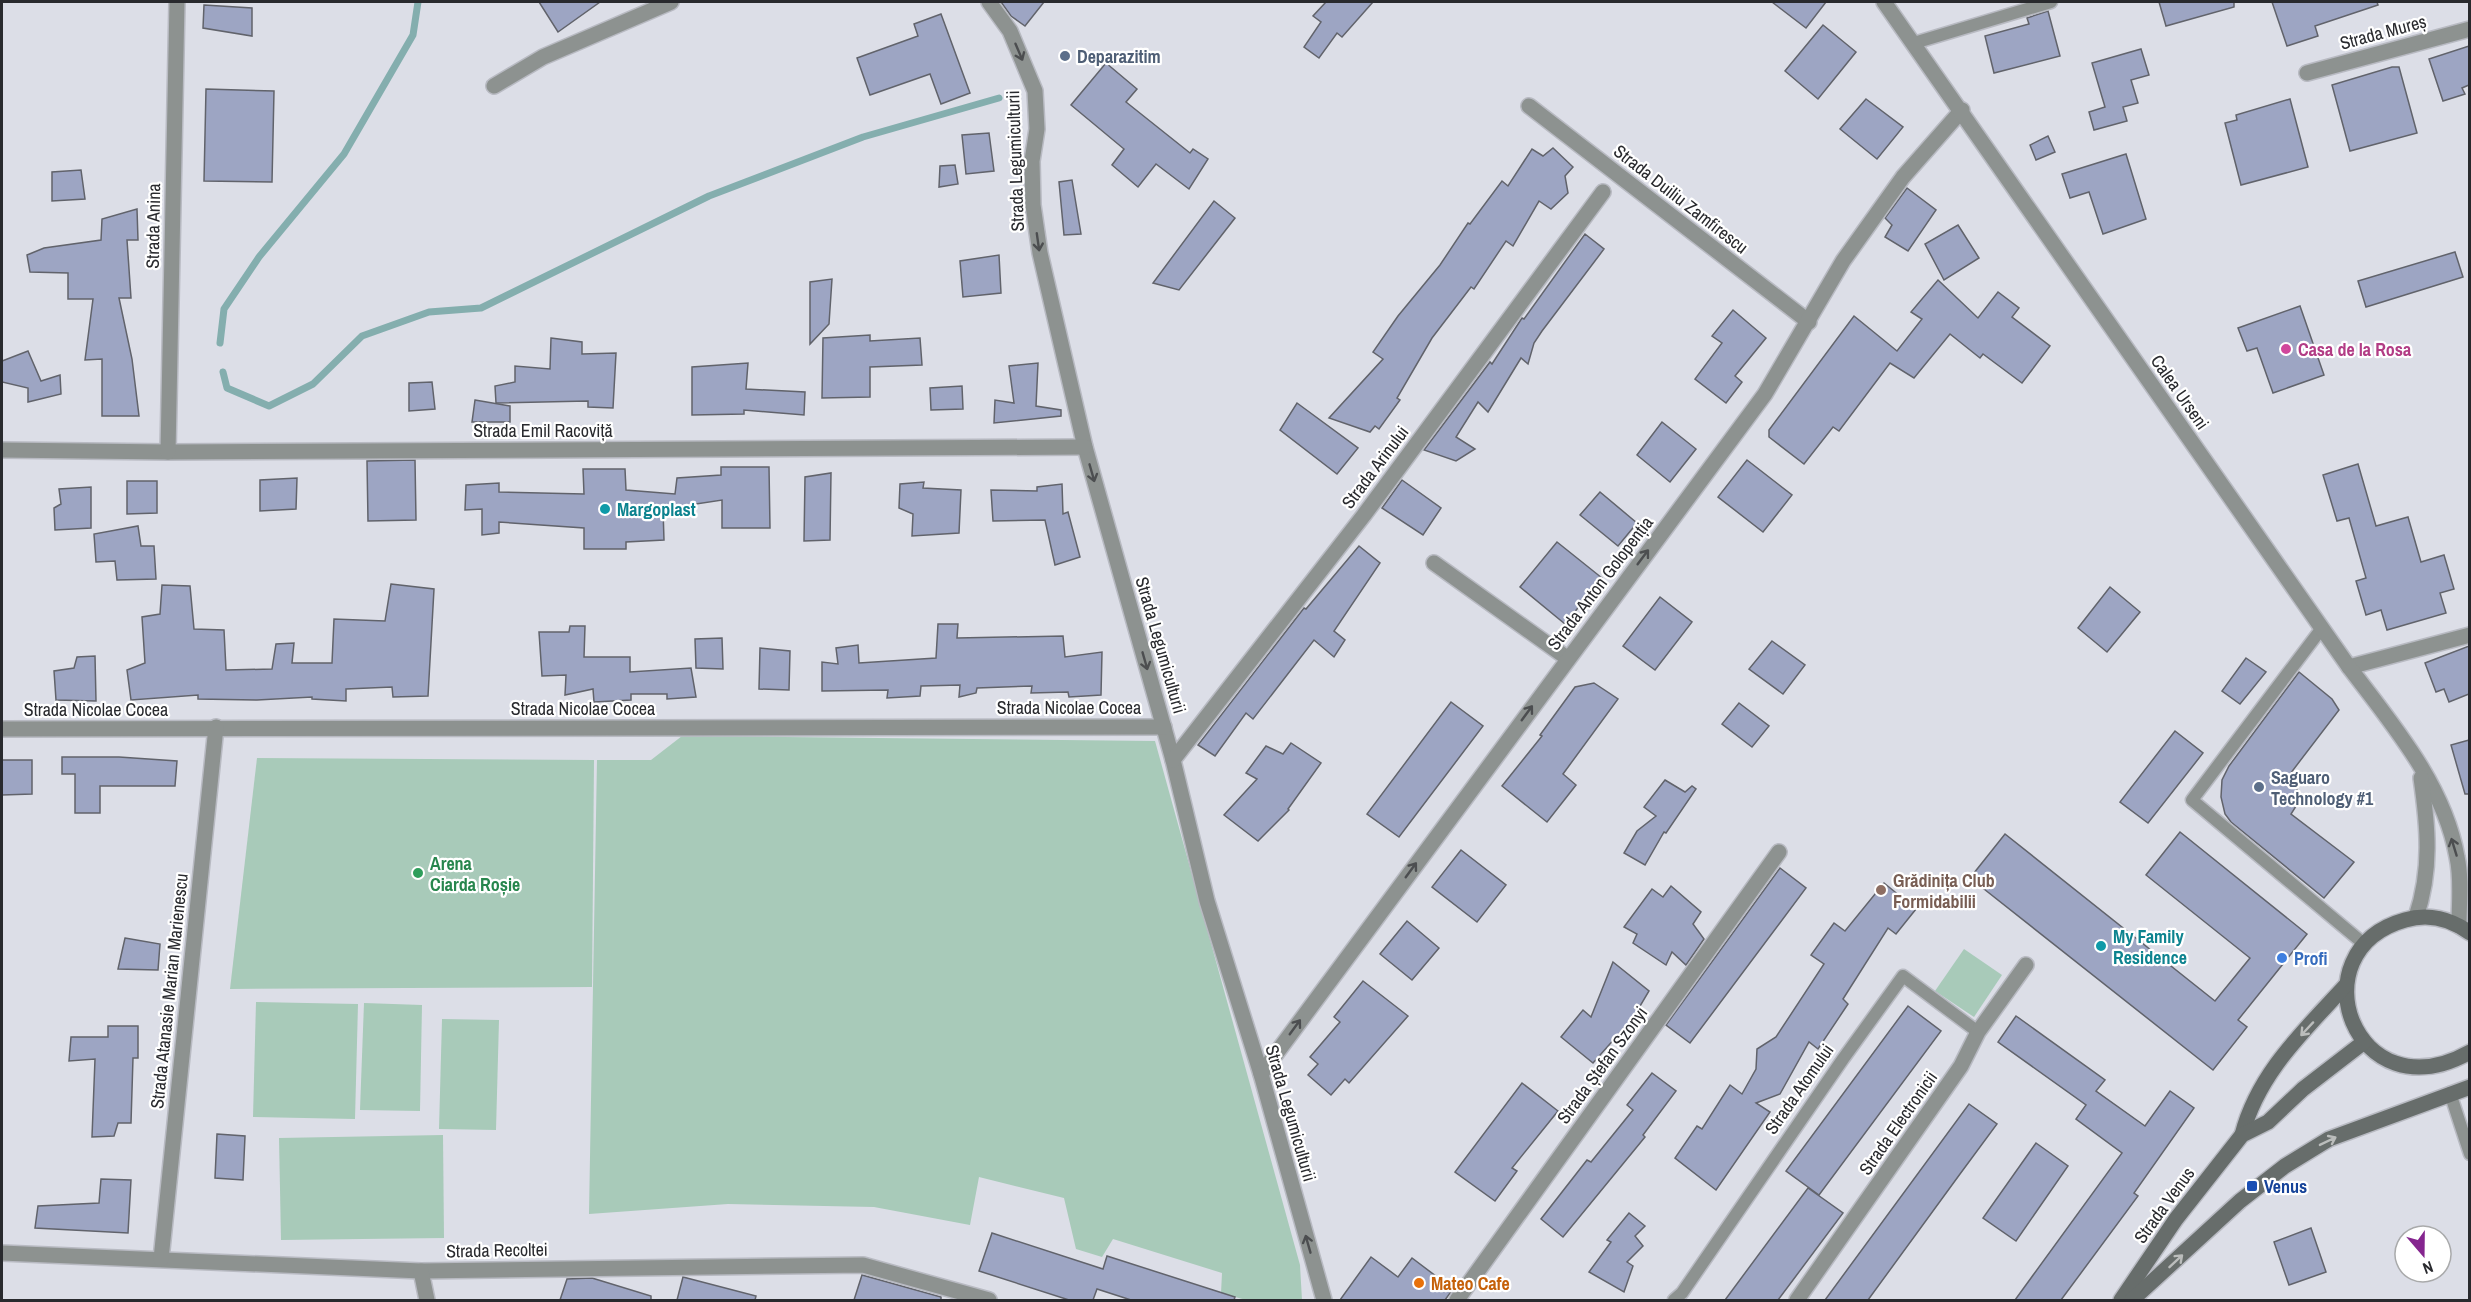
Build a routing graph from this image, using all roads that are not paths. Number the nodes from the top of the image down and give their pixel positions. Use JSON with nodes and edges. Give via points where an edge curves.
{"nodes":[{"id":1,"x":177,"y":2,"type":"edge"},
{"id":2,"x":671,"y":2,"type":"edge"},
{"id":3,"x":989,"y":2,"type":"edge"},
{"id":4,"x":1884,"y":2,"type":"edge"},
{"id":5,"x":2051,"y":2,"type":"edge"},
{"id":6,"x":2469,"y":29,"type":"edge"},
{"id":7,"x":1914,"y":43,"type":"junction"},
{"id":8,"x":2307,"y":73,"type":"dead end"},
{"id":9,"x":494,"y":86,"type":"dead end"},
{"id":10,"x":1529,"y":106,"type":"dead end"},
{"id":11,"x":1962,"y":110,"type":"junction"},
{"id":12,"x":1603,"y":192,"type":"dead end"},
{"id":13,"x":1809,"y":322,"type":"junction"},
{"id":14,"x":1085,"y":447,"type":"junction"},
{"id":15,"x":2,"y":450,"type":"edge"},
{"id":16,"x":168,"y":452,"type":"junction"},
{"id":17,"x":1434,"y":563,"type":"dead end"},
{"id":18,"x":2322,"y":628,"type":"junction"},
{"id":19,"x":2469,"y":635,"type":"edge"},
{"id":20,"x":1567,"y":658,"type":"junction"},
{"id":21,"x":2349,"y":667,"type":"junction"},
{"id":22,"x":1164,"y":727,"type":"junction"},
{"id":23,"x":216,"y":728,"type":"junction"},
{"id":24,"x":2,"y":729,"type":"edge"},
{"id":25,"x":1173,"y":760,"type":"junction"},
{"id":26,"x":2418,"y":760,"type":"junction"},
{"id":27,"x":1779,"y":852,"type":"dead end"},
{"id":28,"x":2465,"y":879,"type":"edge"},
{"id":29,"x":2416,"y":917,"type":"junction"},
{"id":30,"x":2467,"y":931,"type":"edge"},
{"id":31,"x":2364,"y":944,"type":"junction"},
{"id":32,"x":2026,"y":965,"type":"dead end"},
{"id":33,"x":2346,"y":986,"type":"junction"},
{"id":34,"x":1978,"y":1032,"type":"junction"},
{"id":35,"x":2364,"y":1042,"type":"junction"},
{"id":36,"x":2469,"y":1052,"type":"edge"},
{"id":37,"x":2447,"y":1064,"type":"junction"},
{"id":38,"x":2469,"y":1066,"type":"edge"},
{"id":39,"x":1261,"y":1074,"type":"junction"},
{"id":40,"x":2469,"y":1087,"type":"edge"},
{"id":41,"x":2450,"y":1093,"type":"junction"},
{"id":42,"x":2242,"y":1135,"type":"junction"},
{"id":43,"x":2469,"y":1154,"type":"edge"},
{"id":44,"x":2,"y":1253,"type":"edge"},
{"id":45,"x":161,"y":1259,"type":"junction"},
{"id":46,"x":421,"y":1271,"type":"junction"},
{"id":47,"x":427,"y":1300,"type":"edge"},
{"id":48,"x":987,"y":1300,"type":"edge"},
{"id":49,"x":1324,"y":1300,"type":"edge"},
{"id":50,"x":1457,"y":1300,"type":"edge"},
{"id":51,"x":1674,"y":1300,"type":"edge"},
{"id":52,"x":1797,"y":1300,"type":"edge"},
{"id":53,"x":2121,"y":1300,"type":"edge"},
{"id":54,"x":2132,"y":1300,"type":"edge"}],
"edges":[{"from":1,"to":16,"type":"street","name":"Strada Anina"},
{"from":2,"to":9,"type":"street","via":[[543,57]]},
{"from":3,"to":14,"type":"street","name":"Strada Legumiculturii","one_way":true,"via":[[1010,31],[1035,92],[1033,205],[1040,253]]},
{"from":4,"to":7,"type":"street","name":"Calea Urseni"},
{"from":5,"to":7,"type":"lane"},
{"from":6,"to":8,"type":"street","name":"Strada Mureș"},
{"from":7,"to":11,"type":"street","name":"Calea Urseni"},
{"from":10,"to":13,"type":"street","name":"Strada Duiliu Zamfirescu"},
{"from":11,"to":13,"type":"street","name":"Strada Anton Golopenția","via":[[1890,196],[1843,261]]},
{"from":11,"to":18,"type":"street","name":"Calea Urseni"},
{"from":12,"to":25,"type":"street","name":"Strada Arinului","via":[[1364,514]]},
{"from":20,"to":13,"type":"street","name":"Strada Anton Golopenția","one_way":true,"via":[[1765,394]]},
{"from":14,"to":16,"type":"street","name":"Strada Emil Racoviță"},
{"from":14,"to":22,"type":"street","name":"Strada Legumiculturii","one_way":true},
{"from":15,"to":16,"type":"street","name":"Strada Emil Racoviță"},
{"from":17,"to":20,"type":"street"},
{"from":18,"to":21,"type":"street","name":"Calea Urseni"},
{"from":18,"to":31,"type":"lane","via":[[2192,800]]},
{"from":19,"to":21,"type":"street"},
{"from":39,"to":20,"type":"street","name":"Strada Anton Golopenția","one_way":true},
{"from":21,"to":26,"type":"street","name":"Calea Urseni"},
{"from":22,"to":23,"type":"street","name":"Strada Nicolae Cocea"},
{"from":22,"to":25,"type":"street","name":"Strada Legumiculturii"},
{"from":23,"to":24,"type":"street","name":"Strada Nicolae Cocea"},
{"from":23,"to":45,"type":"street","name":"Strada Atanasie Marian Marienescu"},
{"from":25,"to":39,"type":"street","name":"Strada Legumiculturii","via":[[1207,901]]},
{"from":28,"to":26,"type":"street","name":"Calea Urseni","one_way":true,"via":[[2445,818]]},
{"from":26,"to":29,"type":"street","name":"Calea Urseni","via":[[2428,856]]},
{"from":27,"to":50,"type":"street","name":"Strada Ștefan Szonyi"},
{"from":28,"to":30,"type":"street","name":"Calea Urseni"},
{"from":29,"to":30,"type":"main road","via":[[2445,920]]},
{"from":29,"to":31,"type":"main road","via":[[2387,925]]},
{"from":31,"to":33,"type":"main road","via":[[2355,956]]},
{"from":32,"to":34,"type":"street","name":"Strada Electronicii"},
{"from":33,"to":35,"type":"main road","via":[[2353,1025]]},
{"from":33,"to":42,"type":"main road","name":"Strada Venus","one_way":true,"via":[[2279,1059],[2249,1108]]},
{"from":34,"to":51,"type":"lane","name":"Strada Atomului","via":[[1903,976]]},
{"from":34,"to":52,"type":"street","name":"Strada Electronicii","via":[[1961,1066]]},
{"from":35,"to":37,"type":"main road","via":[[2382,1057],[2402,1066],[2425,1069]]},
{"from":35,"to":42,"type":"main road","name":"Strada Venus","via":[[2268,1122]]},
{"from":36,"to":37,"type":"main road"},
{"from":37,"to":38,"type":"main road"},
{"from":49,"to":39,"type":"street","name":"Strada Legumiculturii","one_way":true},
{"from":40,"to":41,"type":"main road"},
{"from":41,"to":43,"type":"lane"},
{"from":54,"to":41,"type":"main road","one_way":true,"via":[[2240,1201],[2285,1166],[2329,1139]]},
{"from":42,"to":53,"type":"main road","name":"Strada Venus","via":[[2176,1219]]},
{"from":44,"to":45,"type":"street","name":"Strada Recoltei"},
{"from":45,"to":46,"type":"street","name":"Strada Recoltei"},
{"from":46,"to":47,"type":"street"},
{"from":46,"to":48,"type":"street","name":"Strada Recoltei","via":[[863,1265]]}]}
